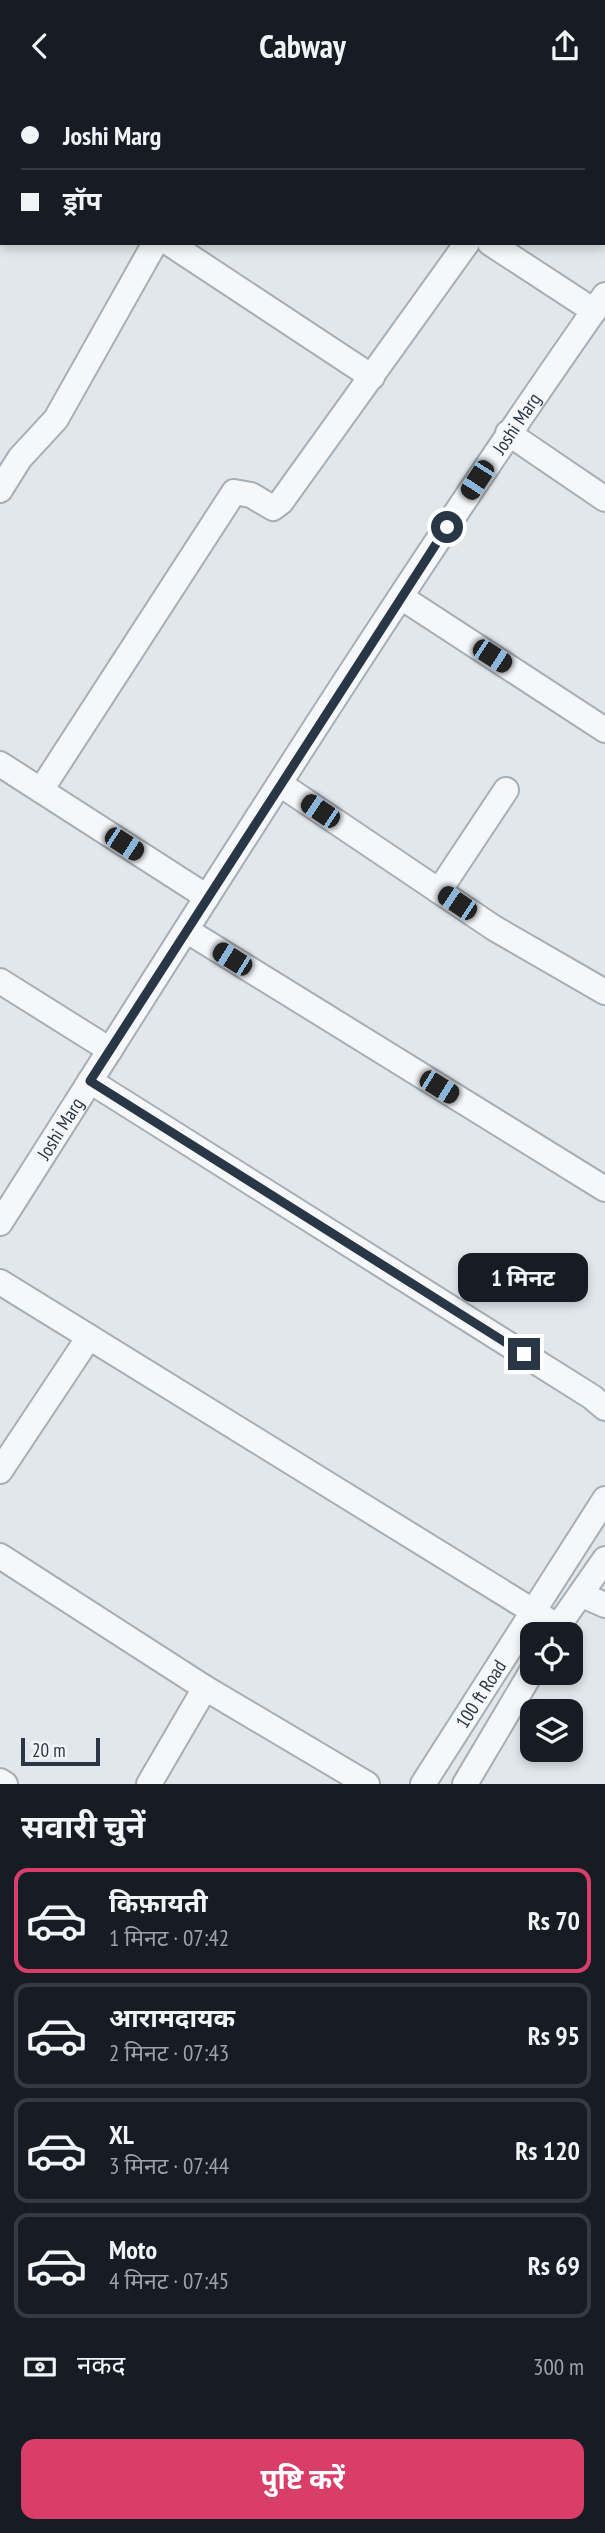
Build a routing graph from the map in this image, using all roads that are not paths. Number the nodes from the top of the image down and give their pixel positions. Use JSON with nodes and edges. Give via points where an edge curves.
{"nodes":[{"id":1,"x":154,"y":245,"type":"edge"},
{"id":2,"x":172,"y":245,"type":"edge"},
{"id":3,"x":466,"y":245,"type":"edge"},
{"id":4,"x":494,"y":245,"type":"edge"},
{"id":5,"x":599,"y":303,"type":"edge"},
{"id":6,"x":372,"y":377,"type":"junction"},
{"id":7,"x":508,"y":433,"type":"junction"},
{"id":8,"x":0,"y":489,"type":"edge"},
{"id":9,"x":605,"y":499,"type":"edge"},
{"id":10,"x":401,"y":597,"type":"junction"},
{"id":11,"x":605,"y":730,"type":"edge"},
{"id":12,"x":0,"y":764,"type":"edge"},
{"id":13,"x":280,"y":784,"type":"junction"},
{"id":14,"x":41,"y":790,"type":"junction"},
{"id":15,"x":506,"y":790,"type":"dead end"},
{"id":16,"x":439,"y":891,"type":"junction"},
{"id":17,"x":207,"y":897,"type":"junction"},
{"id":18,"x":186,"y":930,"type":"junction"},
{"id":19,"x":0,"y":981,"type":"edge"},
{"id":20,"x":605,"y":992,"type":"edge"},
{"id":21,"x":110,"y":1050,"type":"junction"},
{"id":22,"x":90,"y":1081,"type":"junction"},
{"id":23,"x":605,"y":1189,"type":"edge"},
{"id":24,"x":0,"y":1223,"type":"edge"},
{"id":25,"x":0,"y":1282,"type":"edge"},
{"id":26,"x":89,"y":1337,"type":"junction"},
{"id":27,"x":605,"y":1408,"type":"edge"},
{"id":28,"x":0,"y":1471,"type":"edge"},
{"id":29,"x":605,"y":1499,"type":"edge"},
{"id":30,"x":0,"y":1556,"type":"edge"},
{"id":31,"x":605,"y":1559,"type":"edge"},
{"id":32,"x":582,"y":1595,"type":"junction"},
{"id":33,"x":605,"y":1605,"type":"edge"},
{"id":34,"x":532,"y":1611,"type":"junction"},
{"id":35,"x":545,"y":1622,"type":"edge"},
{"id":36,"x":561,"y":1622,"type":"edge"},
{"id":37,"x":524,"y":1685,"type":"edge"},
{"id":38,"x":205,"y":1688,"type":"junction"},
{"id":39,"x":0,"y":1781,"type":"edge"},
{"id":40,"x":5,"y":1784,"type":"edge"},
{"id":41,"x":149,"y":1784,"type":"edge"},
{"id":42,"x":368,"y":1784,"type":"edge"},
{"id":43,"x":423,"y":1784,"type":"edge"},
{"id":44,"x":465,"y":1784,"type":"edge"}],
"edges":[{"from":1,"to":8,"type":"street","via":[[55,419]]},
{"from":2,"to":6,"type":"street"},
{"from":3,"to":6,"type":"street"},
{"from":4,"to":5,"type":"street"},
{"from":5,"to":7,"type":"street","name":"Joshi Marg"},
{"from":6,"to":14,"type":"street","via":[[274,508],[251,495],[234,492]]},
{"from":7,"to":9,"type":"street"},
{"from":7,"to":10,"type":"street","name":"Joshi Marg"},
{"from":10,"to":11,"type":"street"},
{"from":10,"to":13,"type":"street","name":"Joshi Marg"},
{"from":12,"to":14,"type":"street"},
{"from":13,"to":16,"type":"street"},
{"from":13,"to":17,"type":"street","name":"Joshi Marg"},
{"from":14,"to":17,"type":"street"},
{"from":15,"to":16,"type":"street"},
{"from":16,"to":20,"type":"street"},
{"from":17,"to":18,"type":"street","name":"Joshi Marg"},
{"from":18,"to":21,"type":"street","name":"Joshi Marg"},
{"from":18,"to":23,"type":"street"},
{"from":19,"to":21,"type":"street"},
{"from":21,"to":22,"type":"street","name":"Joshi Marg"},
{"from":22,"to":24,"type":"street","name":"Joshi Marg"},
{"from":22,"to":27,"type":"street"},
{"from":25,"to":26,"type":"street"},
{"from":26,"to":28,"type":"street"},
{"from":26,"to":34,"type":"street"},
{"from":29,"to":34,"type":"street","name":"100 ft Road"},
{"from":30,"to":38,"type":"street"},
{"from":31,"to":32,"type":"street"},
{"from":32,"to":33,"type":"street"},
{"from":32,"to":36,"type":"street"},
{"from":34,"to":35,"type":"street"},
{"from":34,"to":43,"type":"street","name":"100 ft Road"},
{"from":37,"to":44,"type":"street"},
{"from":38,"to":41,"type":"street"},
{"from":38,"to":42,"type":"street"},
{"from":39,"to":40,"type":"street"}]}
